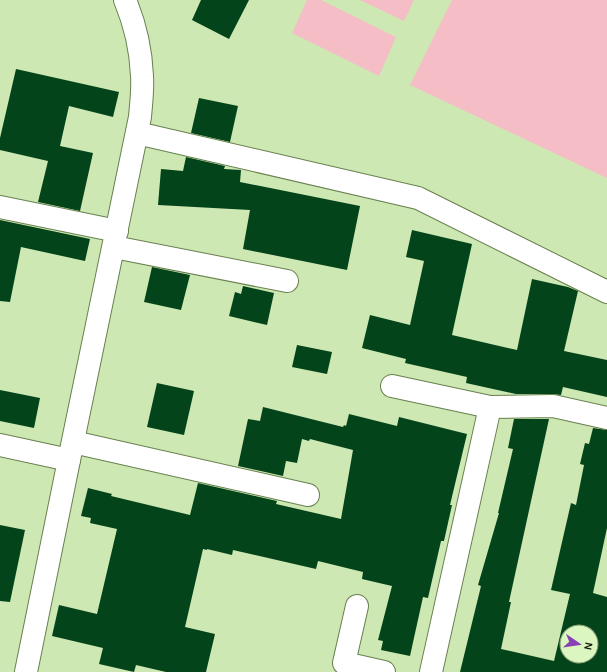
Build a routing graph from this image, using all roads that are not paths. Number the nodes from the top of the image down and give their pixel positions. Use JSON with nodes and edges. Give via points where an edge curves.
{"nodes":[{"id":1,"x":125,"y":0,"type":"edge"},
{"id":2,"x":137,"y":134,"type":"junction"},
{"id":3,"x":0,"y":207,"type":"edge"},
{"id":4,"x":115,"y":239,"type":"junction"},
{"id":5,"x":287,"y":281,"type":"dead end"},
{"id":6,"x":607,"y":292,"type":"edge"},
{"id":7,"x":392,"y":386,"type":"dead end"},
{"id":8,"x":490,"y":407,"type":"junction"},
{"id":9,"x":607,"y":418,"type":"edge"},
{"id":10,"x":0,"y":445,"type":"edge"},
{"id":11,"x":71,"y":451,"type":"junction"},
{"id":12,"x":308,"y":495,"type":"dead end"},
{"id":13,"x":357,"y":606,"type":"dead end"},
{"id":14,"x":26,"y":672,"type":"edge"},
{"id":15,"x":384,"y":672,"type":"edge"},
{"id":16,"x":431,"y":672,"type":"edge"}],
"edges":[{"from":1,"to":2,"type":"street","via":[[138,38],[142,77]]},
{"from":2,"to":4,"type":"street"},
{"from":2,"to":6,"type":"street","via":[[418,198]]},
{"from":3,"to":4,"type":"street"},
{"from":4,"to":5,"type":"street"},
{"from":4,"to":11,"type":"street"},
{"from":7,"to":8,"type":"street"},
{"from":8,"to":9,"type":"street","via":[[553,406]]},
{"from":8,"to":16,"type":"street"},
{"from":10,"to":11,"type":"street"},
{"from":11,"to":12,"type":"street"},
{"from":11,"to":14,"type":"street"},
{"from":13,"to":15,"type":"street","via":[[344,663]]}]}
